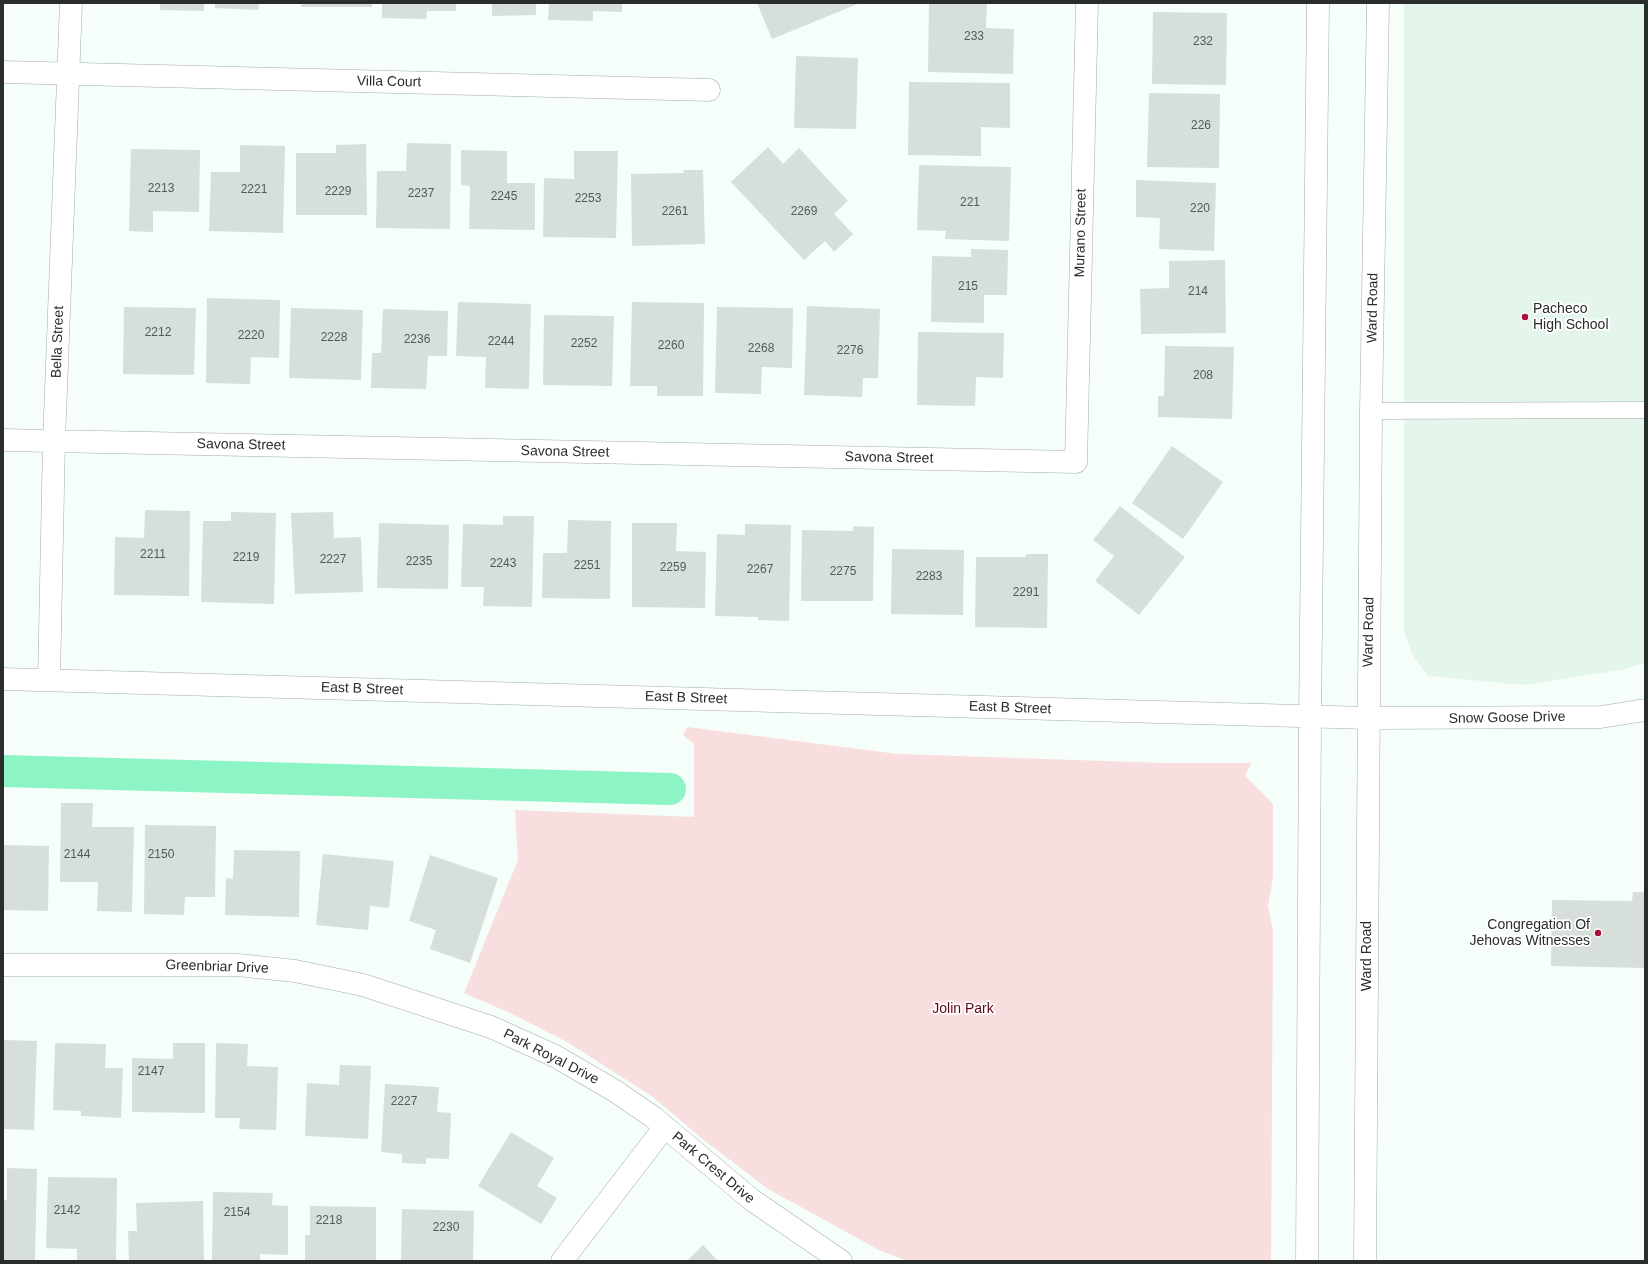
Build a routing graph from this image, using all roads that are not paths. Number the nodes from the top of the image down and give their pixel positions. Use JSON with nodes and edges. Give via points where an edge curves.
{"nodes":[{"id":1,"x":71,"y":3,"type":"edge"},
{"id":2,"x":1087,"y":3,"type":"edge"},
{"id":3,"x":1318,"y":3,"type":"edge"},
{"id":4,"x":1378,"y":3,"type":"edge"},
{"id":5,"x":3,"y":72,"type":"edge"},
{"id":6,"x":70,"y":74,"type":"junction"},
{"id":7,"x":709,"y":90,"type":"dead end"},
{"id":8,"x":1645,"y":410,"type":"edge"},
{"id":9,"x":1371,"y":411,"type":"junction"},
{"id":10,"x":3,"y":440,"type":"edge"},
{"id":11,"x":54,"y":441,"type":"junction"},
{"id":12,"x":1076,"y":462,"type":"joint"},
{"id":13,"x":3,"y":679,"type":"edge"},
{"id":14,"x":49,"y":680,"type":"junction"},
{"id":15,"x":1645,"y":710,"type":"edge"},
{"id":16,"x":1310,"y":716,"type":"junction"},
{"id":17,"x":1368,"y":718,"type":"junction"},
{"id":18,"x":3,"y":965,"type":"edge"},
{"id":19,"x":427,"y":1005,"type":"joint"},
{"id":20,"x":664,"y":1128,"type":"junction"},
{"id":21,"x":562,"y":1261,"type":"edge"},
{"id":22,"x":841,"y":1261,"type":"edge"},
{"id":23,"x":1307,"y":1261,"type":"edge"},
{"id":24,"x":1365,"y":1261,"type":"edge"}],
"edges":[{"from":1,"to":6,"type":"street","name":"Bella Street"},
{"from":2,"to":12,"type":"street","name":"Murano Street"},
{"from":3,"to":16,"type":"street"},
{"from":4,"to":9,"type":"street","name":"Ward Road"},
{"from":5,"to":6,"type":"street","name":"Villa Court"},
{"from":6,"to":7,"type":"street","name":"Villa Court"},
{"from":6,"to":11,"type":"street","name":"Bella Street"},
{"from":8,"to":9,"type":"lane"},
{"from":9,"to":17,"type":"street","name":"Ward Road"},
{"from":10,"to":11,"type":"street","name":"Savona Street"},
{"from":11,"to":12,"type":"street","name":"Savona Street"},
{"from":11,"to":14,"type":"street","name":"Bella Street"},
{"from":13,"to":14,"type":"street","name":"East B Street"},
{"from":14,"to":16,"type":"street","name":"East B Street"},
{"from":15,"to":17,"type":"street","name":"Snow Goose Drive","via":[[1601,717]]},
{"from":16,"to":17,"type":"street","name":"East B Street"},
{"from":16,"to":23,"type":"street"},
{"from":17,"to":24,"type":"street","name":"Ward Road"},
{"from":18,"to":19,"type":"street","name":"Greenbriar Drive","via":[[238,965],[295,971],[340,980]]},
{"from":19,"to":20,"type":"street","name":"Park Royal Drive","via":[[491,1027],[555,1056],[615,1091]]},
{"from":20,"to":21,"type":"street","name":"Park Crest Drive"},
{"from":20,"to":22,"type":"street","name":"Park Crest Drive","via":[[752,1200]]}]}
